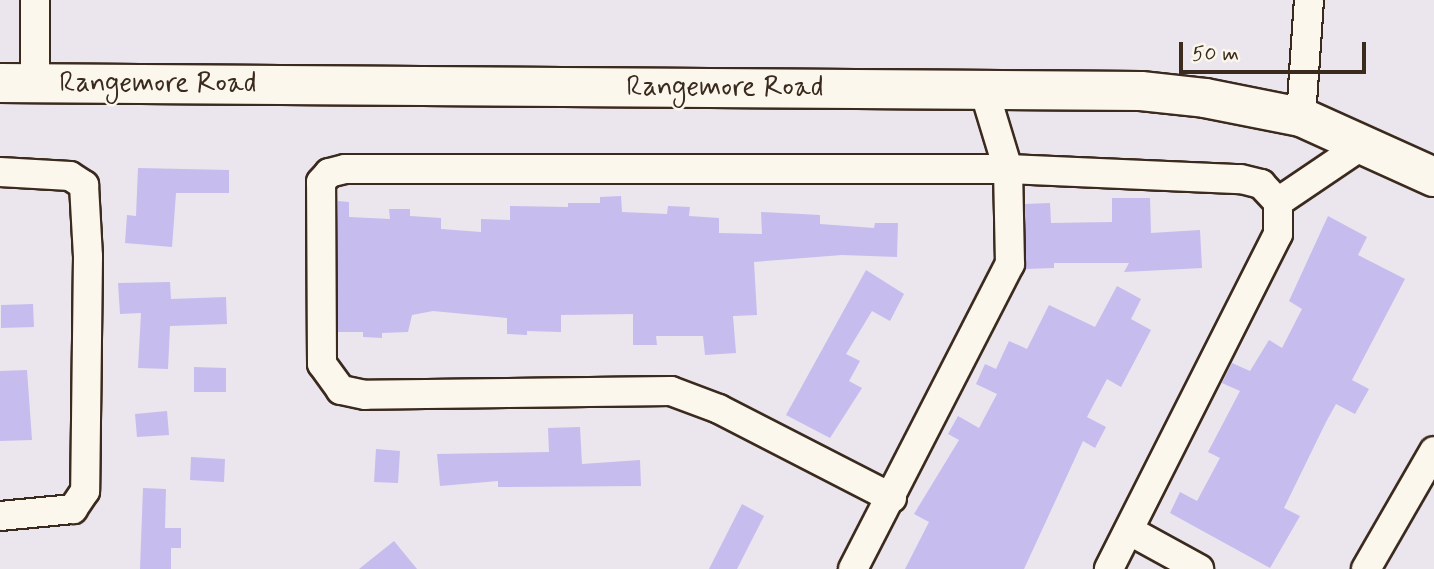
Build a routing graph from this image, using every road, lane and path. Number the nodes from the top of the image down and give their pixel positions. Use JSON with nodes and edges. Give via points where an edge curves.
{"nodes":[{"id":1,"x":35,"y":0,"type":"edge"},
{"id":2,"x":1309,"y":0,"type":"edge"},
{"id":3,"x":18,"y":83,"type":"edge"},
{"id":4,"x":984,"y":90,"type":"junction"},
{"id":5,"x":1301,"y":117,"type":"junction"},
{"id":6,"x":1365,"y":143,"type":"junction"},
{"id":7,"x":1008,"y":169,"type":"junction"},
{"id":8,"x":0,"y":172,"type":"edge"},
{"id":9,"x":1434,"y":177,"type":"edge"},
{"id":10,"x":1278,"y":202,"type":"junction"},
{"id":11,"x":1434,"y":451,"type":"edge"},
{"id":12,"x":892,"y":498,"type":"junction"},
{"id":13,"x":0,"y":516,"type":"edge"},
{"id":14,"x":1130,"y":531,"type":"junction"},
{"id":15,"x":853,"y":569,"type":"edge"},
{"id":16,"x":1110,"y":569,"type":"edge"},
{"id":17,"x":1199,"y":569,"type":"edge"},
{"id":18,"x":1366,"y":569,"type":"edge"}],
"edges":[{"from":1,"to":3,"type":"street"},
{"from":2,"to":5,"type":"street"},
{"from":3,"to":4,"type":"street","name":"Rangemore Road"},
{"from":4,"to":5,"type":"street","name":"Rangemore Road","via":[[1141,91],[1205,97]]},
{"from":4,"to":7,"type":"street"},
{"from":5,"to":6,"type":"street","name":"Rangemore Road"},
{"from":6,"to":9,"type":"street","name":"Rangemore Road"},
{"from":6,"to":10,"type":"street"},
{"from":7,"to":10,"type":"street","via":[[1241,179],[1261,184]]},
{"from":7,"to":12,"type":"street","via":[[1007,274]]},
{"from":7,"to":12,"type":"street","via":[[345,169],[329,173],[321,182],[322,364],[341,390],[365,396],[671,391],[719,409]]},
{"from":8,"to":13,"type":"street","via":[[71,176],[84,185],[88,257],[85,491],[74,509]]},
{"from":10,"to":14,"type":"street","via":[[1279,234]]},
{"from":11,"to":18,"type":"street"},
{"from":12,"to":15,"type":"street"},
{"from":14,"to":16,"type":"street"},
{"from":14,"to":17,"type":"street"}]}
